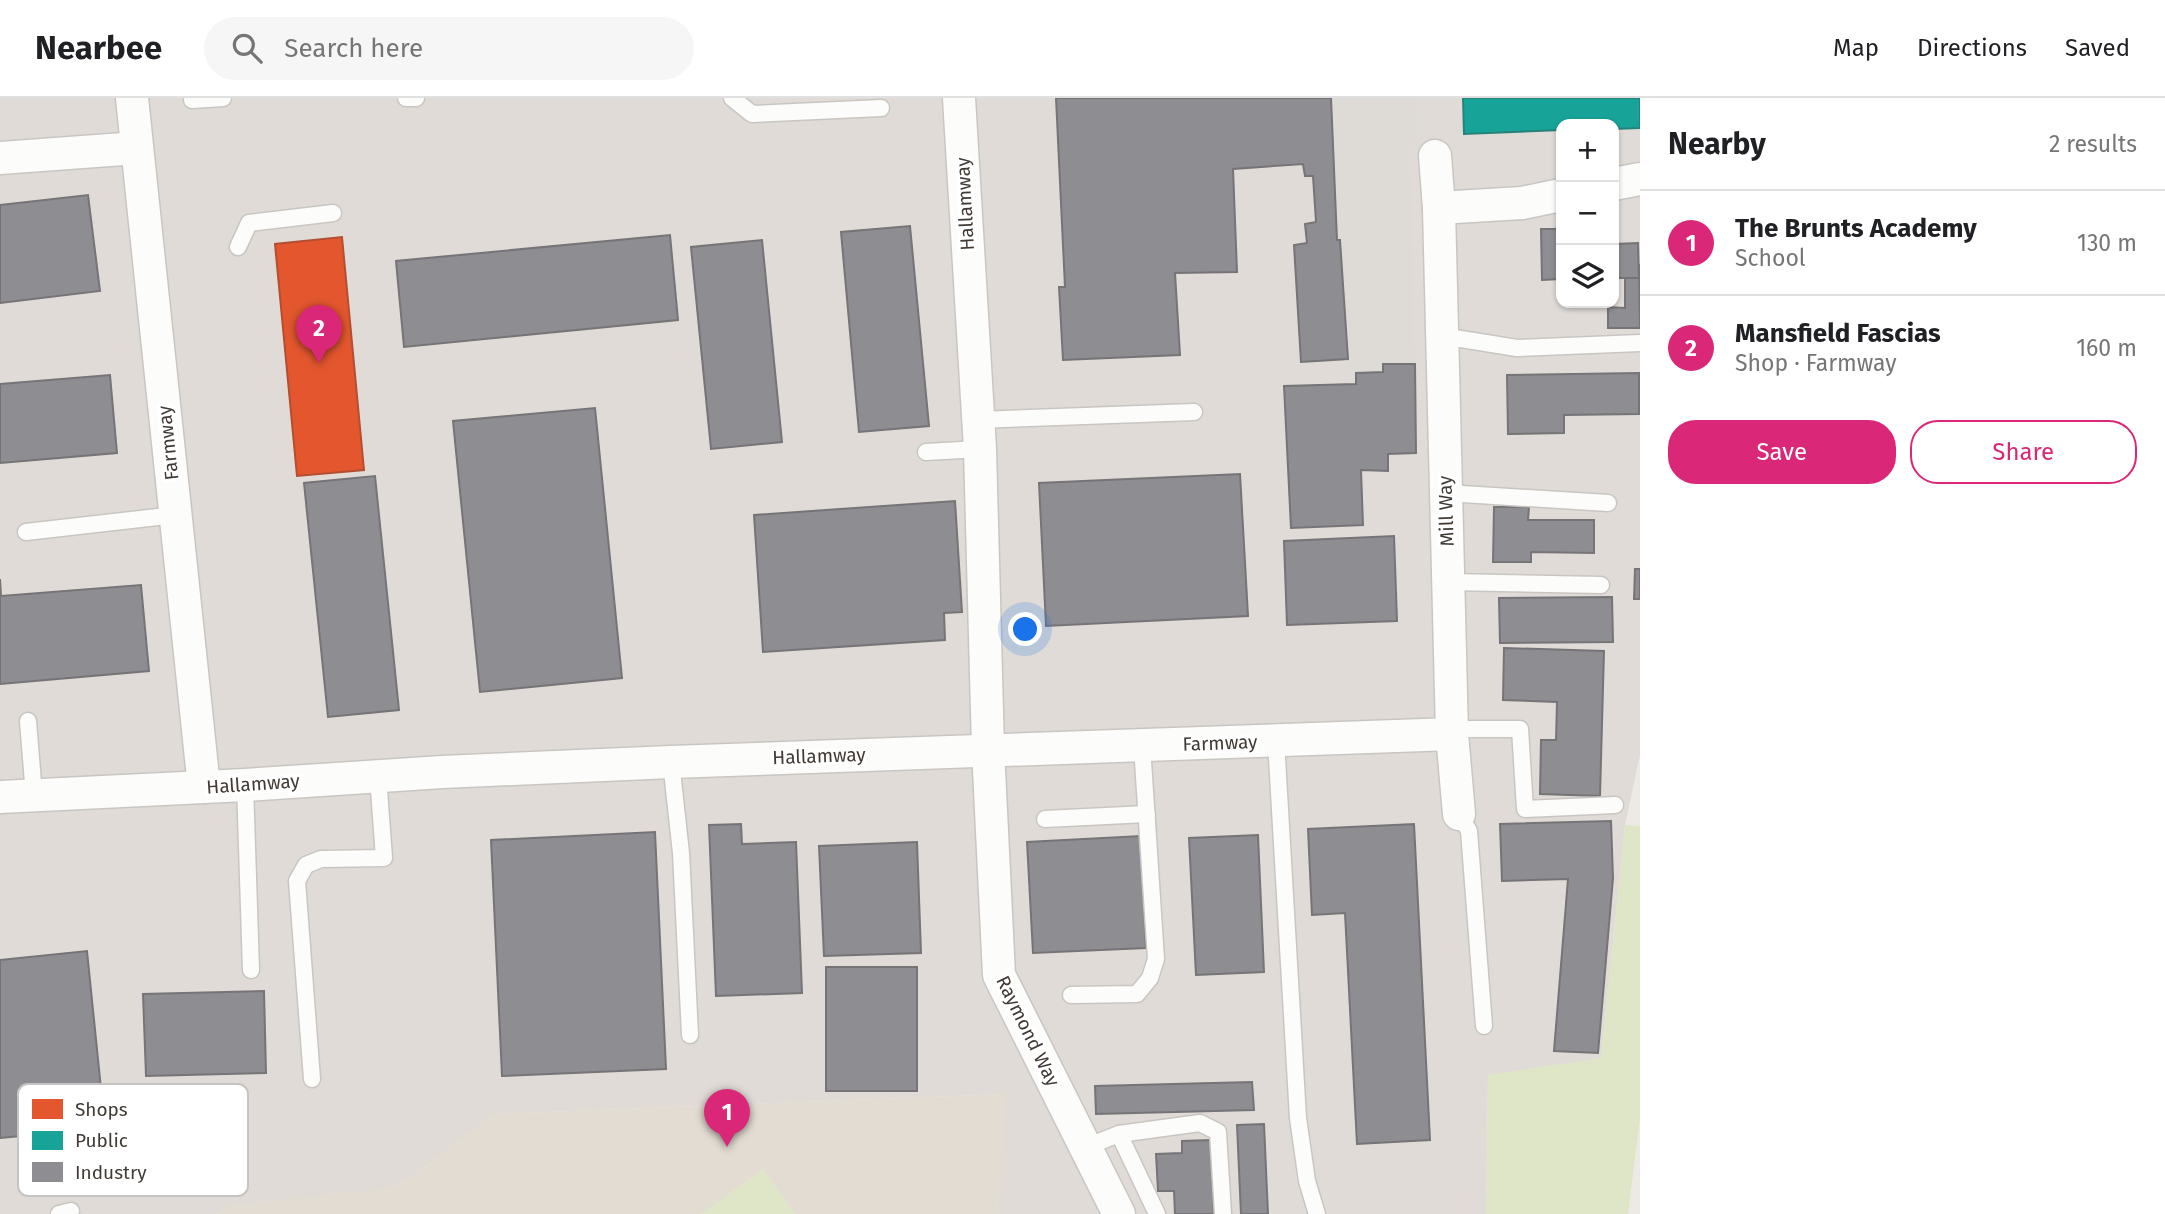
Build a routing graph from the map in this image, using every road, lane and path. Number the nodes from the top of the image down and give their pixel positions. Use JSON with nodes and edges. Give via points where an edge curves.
{"nodes":[{"id":1,"x":132,"y":98,"type":"edge"},
{"id":2,"x":223,"y":98,"type":"edge"},
{"id":3,"x":406,"y":98,"type":"edge"},
{"id":4,"x":416,"y":98,"type":"edge"},
{"id":5,"x":732,"y":98,"type":"edge"},
{"id":6,"x":959,"y":98,"type":"edge"},
{"id":7,"x":192,"y":100,"type":"dead end"},
{"id":8,"x":881,"y":108,"type":"dead end"},
{"id":9,"x":137,"y":148,"type":"junction"},
{"id":10,"x":1435,"y":156,"type":"dead end"},
{"id":11,"x":0,"y":158,"type":"edge"},
{"id":12,"x":1640,"y":179,"type":"edge"},
{"id":13,"x":1619,"y":183,"type":"edge"},
{"id":14,"x":1556,"y":196,"type":"edge"},
{"id":15,"x":1439,"y":208,"type":"junction"},
{"id":16,"x":332,"y":213,"type":"dead end"},
{"id":17,"x":238,"y":247,"type":"dead end"},
{"id":18,"x":1442,"y":336,"type":"junction"},
{"id":19,"x":1640,"y":343,"type":"edge"},
{"id":20,"x":1195,"y":412,"type":"dead end"},
{"id":21,"x":979,"y":435,"type":"junction"},
{"id":22,"x":926,"y":452,"type":"dead end"},
{"id":23,"x":1446,"y":493,"type":"junction"},
{"id":24,"x":1608,"y":503,"type":"dead end"},
{"id":25,"x":175,"y":515,"type":"junction"},
{"id":26,"x":26,"y":532,"type":"dead end"},
{"id":27,"x":1448,"y":582,"type":"junction"},
{"id":28,"x":1601,"y":585,"type":"dead end"},
{"id":29,"x":27,"y":721,"type":"dead end"},
{"id":30,"x":1452,"y":731,"type":"junction"},
{"id":31,"x":1276,"y":741,"type":"junction"},
{"id":32,"x":1142,"y":746,"type":"junction"},
{"id":33,"x":988,"y":749,"type":"junction"},
{"id":34,"x":671,"y":762,"type":"junction"},
{"id":35,"x":378,"y":776,"type":"junction"},
{"id":36,"x":245,"y":785,"type":"junction"},
{"id":37,"x":204,"y":787,"type":"junction"},
{"id":38,"x":34,"y":795,"type":"junction"},
{"id":39,"x":0,"y":797,"type":"edge"},
{"id":40,"x":1615,"y":805,"type":"dead end"},
{"id":41,"x":1147,"y":814,"type":"junction"},
{"id":42,"x":1459,"y":814,"type":"joint"},
{"id":43,"x":1045,"y":819,"type":"dead end"},
{"id":44,"x":251,"y":970,"type":"dead end"},
{"id":45,"x":1071,"y":995,"type":"dead end"},
{"id":46,"x":1484,"y":1026,"type":"dead end"},
{"id":47,"x":690,"y":1035,"type":"dead end"},
{"id":48,"x":312,"y":1079,"type":"dead end"},
{"id":49,"x":1119,"y":1133,"type":"junction"},
{"id":50,"x":1086,"y":1147,"type":"junction"},
{"id":51,"x":1119,"y":1214,"type":"edge"},
{"id":52,"x":1157,"y":1214,"type":"edge"},
{"id":53,"x":1223,"y":1214,"type":"edge"},
{"id":54,"x":1317,"y":1214,"type":"edge"}],
"edges":[{"from":1,"to":9,"type":"street","name":"Farmway"},
{"from":2,"to":7,"type":"lane"},
{"from":3,"to":4,"type":"lane"},
{"from":5,"to":8,"type":"lane","via":[[752,114]]},
{"from":6,"to":21,"type":"street","name":"Hallamway"},
{"from":9,"to":11,"type":"street"},
{"from":9,"to":25,"type":"street","name":"Farmway"},
{"from":10,"to":15,"type":"street","name":"Mill Way"},
{"from":12,"to":13,"type":"street"},
{"from":14,"to":15,"type":"street"},
{"from":15,"to":18,"type":"street","name":"Mill Way"},
{"from":16,"to":17,"type":"lane","via":[[249,223]]},
{"from":18,"to":19,"type":"lane","via":[[1517,348]]},
{"from":18,"to":23,"type":"street","name":"Mill Way"},
{"from":20,"to":21,"type":"lane"},
{"from":21,"to":22,"type":"lane"},
{"from":21,"to":33,"type":"street","name":"Hallamway"},
{"from":23,"to":24,"type":"lane"},
{"from":23,"to":27,"type":"street","name":"Mill Way"},
{"from":25,"to":26,"type":"lane"},
{"from":25,"to":37,"type":"street","name":"Farmway"},
{"from":27,"to":28,"type":"lane"},
{"from":27,"to":30,"type":"street","name":"Mill Way"},
{"from":29,"to":38,"type":"lane"},
{"from":30,"to":31,"type":"street","name":"Farmway"},
{"from":30,"to":40,"type":"lane","via":[[1520,729],[1525,810]]},
{"from":30,"to":42,"type":"street","name":"Mill Way"},
{"from":31,"to":32,"type":"street","name":"Farmway"},
{"from":31,"to":54,"type":"lane","via":[[1298,1118]]},
{"from":32,"to":33,"type":"street","name":"Farmway"},
{"from":32,"to":41,"type":"lane"},
{"from":33,"to":34,"type":"street","name":"Hallamway"},
{"from":33,"to":50,"type":"street","name":"Raymond Way","via":[[999,975]]},
{"from":34,"to":35,"type":"street","name":"Hallamway"},
{"from":34,"to":47,"type":"lane","via":[[681,853]]},
{"from":35,"to":36,"type":"street","name":"Hallamway"},
{"from":35,"to":48,"type":"lane","via":[[384,858],[321,859],[306,865],[297,881]]},
{"from":36,"to":37,"type":"street","name":"Hallamway"},
{"from":36,"to":44,"type":"lane"},
{"from":37,"to":38,"type":"street","name":"Hallamway"},
{"from":38,"to":39,"type":"street","name":"Hallamway"},
{"from":41,"to":43,"type":"lane"},
{"from":41,"to":45,"type":"lane","via":[[1156,959],[1150,978],[1137,995]]},
{"from":42,"to":46,"type":"lane","via":[[1469,831]]},
{"from":49,"to":50,"type":"lane"},
{"from":49,"to":52,"type":"lane"},
{"from":49,"to":53,"type":"lane","via":[[1200,1123],[1218,1132]]},
{"from":50,"to":51,"type":"street","name":"Raymond Way"}]}
